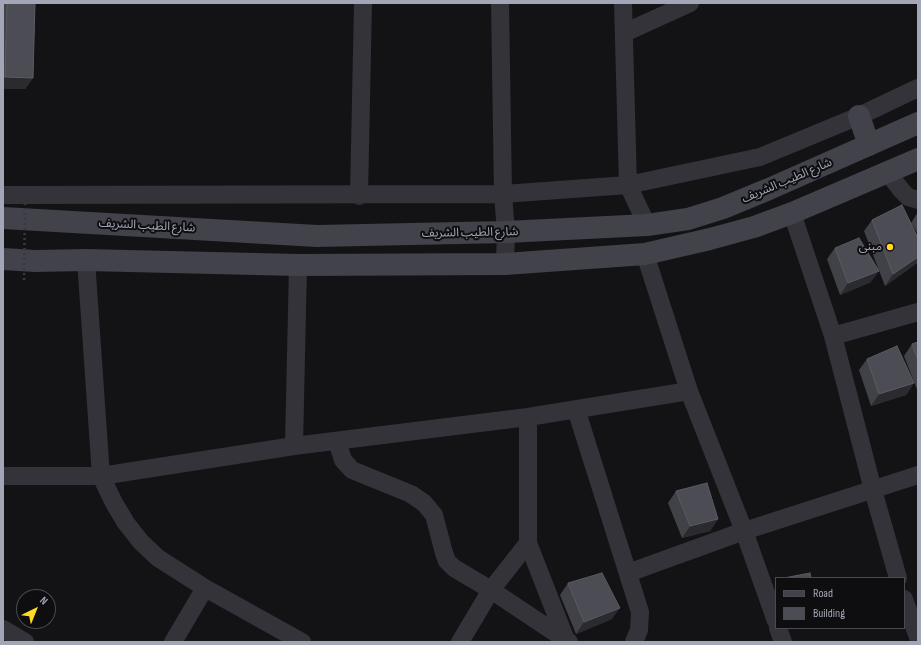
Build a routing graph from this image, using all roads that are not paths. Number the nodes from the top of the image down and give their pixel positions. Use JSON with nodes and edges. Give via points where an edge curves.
{"nodes":[{"id":1,"x":363,"y":3,"type":"edge"},
{"id":2,"x":500,"y":3,"type":"edge"},
{"id":3,"x":623,"y":3,"type":"edge"},
{"id":4,"x":690,"y":3,"type":"edge"},
{"id":5,"x":624,"y":33,"type":"junction"},
{"id":6,"x":918,"y":88,"type":"edge"},
{"id":7,"x":858,"y":116,"type":"junction"},
{"id":8,"x":918,"y":123,"type":"edge"},
{"id":9,"x":869,"y":145,"type":"junction"},
{"id":10,"x":918,"y":159,"type":"edge"},
{"id":11,"x":887,"y":172,"type":"junction"},
{"id":12,"x":628,"y":184,"type":"junction"},
{"id":13,"x":503,"y":194,"type":"junction"},
{"id":14,"x":3,"y":195,"type":"edge"},
{"id":15,"x":359,"y":196,"type":"junction"},
{"id":16,"x":918,"y":200,"type":"edge"},
{"id":17,"x":792,"y":213,"type":"junction"},
{"id":18,"x":3,"y":218,"type":"edge"},
{"id":19,"x":647,"y":225,"type":"junction"},
{"id":20,"x":506,"y":232,"type":"junction"},
{"id":21,"x":645,"y":254,"type":"junction"},
{"id":22,"x":3,"y":259,"type":"edge"},
{"id":23,"x":86,"y":260,"type":"junction"},
{"id":24,"x":505,"y":264,"type":"junction"},
{"id":25,"x":298,"y":265,"type":"junction"},
{"id":26,"x":918,"y":312,"type":"edge"},
{"id":27,"x":833,"y":336,"type":"junction"},
{"id":28,"x":689,"y":391,"type":"junction"},
{"id":29,"x":576,"y":408,"type":"junction"},
{"id":30,"x":528,"y":417,"type":"junction"},
{"id":31,"x":337,"y":441,"type":"junction"},
{"id":32,"x":294,"y":446,"type":"junction"},
{"id":33,"x":918,"y":475,"type":"edge"},
{"id":34,"x":3,"y":476,"type":"edge"},
{"id":35,"x":101,"y":476,"type":"junction"},
{"id":36,"x":873,"y":490,"type":"junction"},
{"id":37,"x":744,"y":531,"type":"junction"},
{"id":38,"x":528,"y":543,"type":"junction"},
{"id":39,"x":628,"y":573,"type":"junction"},
{"id":40,"x":898,"y":577,"type":"edge"},
{"id":41,"x":205,"y":588,"type":"junction"},
{"id":42,"x":492,"y":590,"type":"junction"},
{"id":43,"x":905,"y":602,"type":"edge"},
{"id":44,"x":775,"y":619,"type":"edge"},
{"id":45,"x":3,"y":629,"type":"edge"},
{"id":46,"x":778,"y":629,"type":"edge"},
{"id":47,"x":918,"y":638,"type":"edge"},
{"id":48,"x":568,"y":641,"type":"edge"},
{"id":49,"x":25,"y":642,"type":"edge"},
{"id":50,"x":173,"y":642,"type":"edge"},
{"id":51,"x":302,"y":642,"type":"edge"},
{"id":52,"x":460,"y":642,"type":"edge"},
{"id":53,"x":634,"y":642,"type":"edge"},
{"id":54,"x":783,"y":642,"type":"edge"}],
"edges":[{"from":1,"to":15,"type":"street"},
{"from":2,"to":13,"type":"street"},
{"from":3,"to":5,"type":"street"},
{"from":4,"to":5,"type":"street"},
{"from":5,"to":12,"type":"street"},
{"from":6,"to":7,"type":"street"},
{"from":7,"to":9,"type":"main road"},
{"from":7,"to":12,"type":"street","via":[[760,157]]},
{"from":8,"to":9,"type":"main road","name":"شارع الطيب الشريف"},
{"from":9,"to":19,"type":"main road","name":"شارع الطيب الشريف","via":[[723,208],[688,219]]},
{"from":10,"to":11,"type":"main road"},
{"from":11,"to":16,"type":"street","via":[[908,197]]},
{"from":11,"to":17,"type":"main road"},
{"from":12,"to":13,"type":"street"},
{"from":12,"to":19,"type":"street"},
{"from":13,"to":15,"type":"street"},
{"from":13,"to":20,"type":"street"},
{"from":14,"to":15,"type":"street"},
{"from":17,"to":21,"type":"main road","via":[[754,227]]},
{"from":17,"to":27,"type":"street"},
{"from":18,"to":20,"type":"main road","name":"شارع الطيب الشريف","via":[[317,236]]},
{"from":19,"to":20,"type":"main road","name":"شارع الطيب الشريف"},
{"from":20,"to":24,"type":"street"},
{"from":21,"to":24,"type":"main road"},
{"from":21,"to":28,"type":"street"},
{"from":22,"to":23,"type":"main road"},
{"from":23,"to":25,"type":"main road"},
{"from":23,"to":35,"type":"street"},
{"from":24,"to":25,"type":"main road"},
{"from":25,"to":32,"type":"street"},
{"from":26,"to":27,"type":"street"},
{"from":27,"to":36,"type":"street"},
{"from":28,"to":29,"type":"street"},
{"from":28,"to":37,"type":"street"},
{"from":29,"to":30,"type":"street"},
{"from":29,"to":39,"type":"street"},
{"from":30,"to":31,"type":"street"},
{"from":30,"to":38,"type":"street"},
{"from":31,"to":32,"type":"street"},
{"from":31,"to":42,"type":"street","via":[[343,460],[352,470],[411,494],[424,503],[434,515],[447,561],[460,572]]},
{"from":32,"to":35,"type":"street"},
{"from":33,"to":36,"type":"street"},
{"from":34,"to":35,"type":"street"},
{"from":35,"to":41,"type":"street","via":[[126,523],[141,542],[158,558]]},
{"from":36,"to":37,"type":"street"},
{"from":36,"to":40,"type":"street"},
{"from":37,"to":39,"type":"street"},
{"from":37,"to":44,"type":"street"},
{"from":38,"to":42,"type":"street"},
{"from":38,"to":48,"type":"street"},
{"from":39,"to":53,"type":"street","via":[[640,612],[639,630]]},
{"from":41,"to":50,"type":"street"},
{"from":41,"to":51,"type":"street"},
{"from":42,"to":48,"type":"street"},
{"from":42,"to":52,"type":"street"},
{"from":43,"to":47,"type":"street"},
{"from":45,"to":49,"type":"street"},
{"from":46,"to":54,"type":"street"}]}
